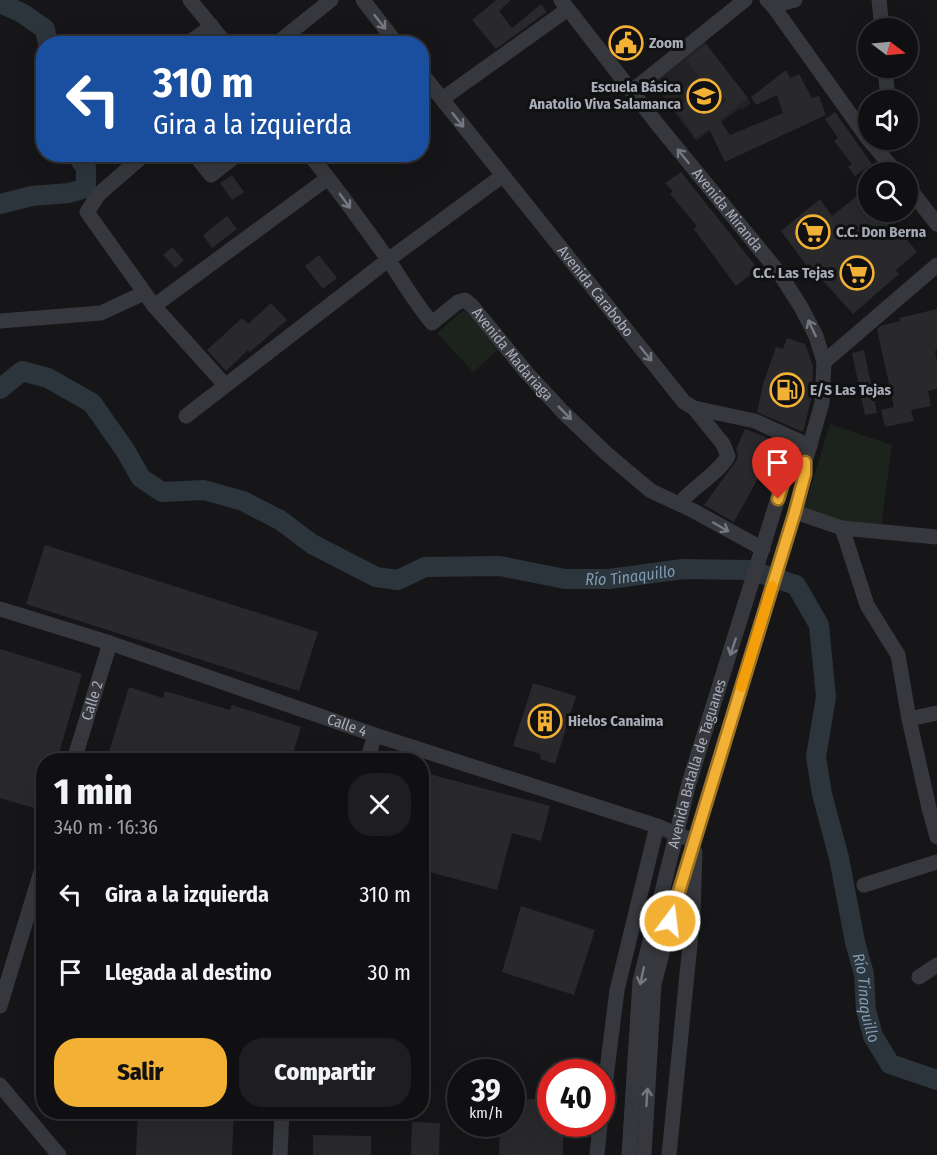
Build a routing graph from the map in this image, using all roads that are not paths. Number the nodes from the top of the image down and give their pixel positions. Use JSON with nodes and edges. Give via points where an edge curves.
{"nodes":[{"id":1,"x":190,"y":0,"type":"edge"},
{"id":2,"x":331,"y":0,"type":"edge"},
{"id":3,"x":363,"y":0,"type":"edge"},
{"id":4,"x":745,"y":0,"type":"edge"},
{"id":5,"x":795,"y":0,"type":"edge"},
{"id":6,"x":879,"y":0,"type":"edge"},
{"id":7,"x":770,"y":3,"type":"edge"},
{"id":8,"x":565,"y":5,"type":"edge"},
{"id":9,"x":881,"y":18,"type":"edge"},
{"id":10,"x":212,"y":26,"type":"junction"},
{"id":11,"x":198,"y":36,"type":"edge"},
{"id":12,"x":220,"y":36,"type":"edge"},
{"id":13,"x":286,"y":36,"type":"edge"},
{"id":14,"x":392,"y":36,"type":"edge"},
{"id":15,"x":429,"y":83,"type":"edge"},
{"id":16,"x":633,"y":90,"type":"junction"},
{"id":17,"x":442,"y":99,"type":"junction"},
{"id":18,"x":858,"y":124,"type":"edge"},
{"id":19,"x":878,"y":150,"type":"edge"},
{"id":20,"x":136,"y":162,"type":"edge"},
{"id":21,"x":200,"y":162,"type":"edge"},
{"id":22,"x":228,"y":162,"type":"edge"},
{"id":23,"x":315,"y":162,"type":"edge"},
{"id":24,"x":889,"y":162,"type":"edge"},
{"id":25,"x":502,"y":176,"type":"junction"},
{"id":26,"x":328,"y":178,"type":"junction"},
{"id":27,"x":918,"y":200,"type":"edge"},
{"id":28,"x":937,"y":224,"type":"edge"},
{"id":29,"x":388,"y":260,"type":"junction"},
{"id":30,"x":937,"y":265,"type":"edge"},
{"id":31,"x":144,"y":293,"type":"junction"},
{"id":32,"x":154,"y":306,"type":"junction"},
{"id":33,"x":0,"y":321,"type":"edge"},
{"id":34,"x":824,"y":362,"type":"junction"},
{"id":35,"x":225,"y":385,"type":"junction"},
{"id":36,"x":694,"y":408,"type":"junction"},
{"id":37,"x":186,"y":416,"type":"dead end"},
{"id":38,"x":810,"y":446,"type":"junction"},
{"id":39,"x":805,"y":462,"type":"junction"},
{"id":40,"x":679,"y":504,"type":"junction"},
{"id":41,"x":795,"y":512,"type":"junction"},
{"id":42,"x":842,"y":528,"type":"junction"},
{"id":43,"x":937,"y":537,"type":"edge"},
{"id":44,"x":761,"y":553,"type":"junction"},
{"id":45,"x":0,"y":609,"type":"edge"},
{"id":46,"x":110,"y":643,"type":"junction"},
{"id":47,"x":937,"y":713,"type":"edge"},
{"id":48,"x":909,"y":719,"type":"junction"},
{"id":49,"x":375,"y":735,"type":"junction"},
{"id":50,"x":76,"y":753,"type":"edge"},
{"id":51,"x":369,"y":753,"type":"edge"},
{"id":52,"x":933,"y":807,"type":"edge"},
{"id":53,"x":657,"y":826,"type":"junction"},
{"id":54,"x":676,"y":834,"type":"junction"},
{"id":55,"x":937,"y":837,"type":"edge"},
{"id":56,"x":693,"y":841,"type":"junction"},
{"id":57,"x":937,"y":862,"type":"edge"},
{"id":58,"x":864,"y":885,"type":"dead end"},
{"id":59,"x":36,"y":888,"type":"edge"},
{"id":60,"x":937,"y":965,"type":"edge"},
{"id":61,"x":919,"y":977,"type":"dead end"},
{"id":62,"x":0,"y":1006,"type":"edge"},
{"id":63,"x":608,"y":1059,"type":"edge"},
{"id":64,"x":0,"y":1085,"type":"edge"},
{"id":65,"x":282,"y":1119,"type":"edge"},
{"id":66,"x":599,"y":1137,"type":"edge"},
{"id":67,"x":59,"y":1155,"type":"edge"},
{"id":68,"x":280,"y":1155,"type":"edge"},
{"id":69,"x":597,"y":1155,"type":"edge"},
{"id":70,"x":629,"y":1155,"type":"edge"},
{"id":71,"x":644,"y":1155,"type":"edge"},
{"id":72,"x":669,"y":1155,"type":"edge"}],
"edges":[{"from":1,"to":10,"type":"street"},
{"from":2,"to":13,"type":"street"},
{"from":3,"to":14,"type":"street","one_way":true},
{"from":4,"to":16,"type":"street"},
{"from":5,"to":7,"type":"street"},
{"from":6,"to":9,"type":"street"},
{"from":7,"to":18,"type":"street"},
{"from":8,"to":16,"type":"street","name":"Avenida Miranda"},
{"from":8,"to":17,"type":"street"},
{"from":10,"to":11,"type":"street"},
{"from":10,"to":12,"type":"street"},
{"from":15,"to":17,"type":"street","name":"Avenida Carabobo"},
{"from":34,"to":16,"type":"street","name":"Avenida Miranda","one_way":true,"via":[[816,336],[780,274]]},
{"from":17,"to":25,"type":"street","name":"Avenida Carabobo","one_way":true},
{"from":19,"to":24,"type":"street"},
{"from":20,"to":31,"type":"street","via":[[99,194],[87,212]]},
{"from":21,"to":22,"type":"street","via":[[211,175]]},
{"from":23,"to":26,"type":"street","name":"Avenida Madariaga"},
{"from":25,"to":29,"type":"street"},
{"from":25,"to":36,"type":"street","name":"Avenida Carabobo","one_way":true,"via":[[684,402]]},
{"from":26,"to":29,"type":"street","name":"Avenida Madariaga","one_way":true},
{"from":26,"to":32,"type":"street"},
{"from":27,"to":28,"type":"street"},
{"from":29,"to":35,"type":"street"},
{"from":29,"to":40,"type":"street","name":"Avenida Madariaga","one_way":true,"via":[[432,323],[465,300],[527,373],[607,454],[651,491]]},
{"from":30,"to":34,"type":"street"},
{"from":31,"to":32,"type":"street"},
{"from":31,"to":33,"type":"street","via":[[101,313]]},
{"from":32,"to":35,"type":"street"},
{"from":34,"to":38,"type":"street","name":"Avenida Miranda","via":[[822,403]]},
{"from":35,"to":37,"type":"street"},
{"from":36,"to":38,"type":"street","via":[[755,421]]},
{"from":36,"to":40,"type":"street","name":"Avenida Carabobo","via":[[728,456]]},
{"from":38,"to":39,"type":"street","name":"Avenida Batalla de Taguanes"},
{"from":39,"to":41,"type":"street","name":"Avenida Batalla de Taguanes"},
{"from":39,"to":44,"type":"street","name":"Avenida Batalla de Taguanes","via":[[788,470]]},
{"from":40,"to":44,"type":"street","name":"Avenida Madariaga","one_way":true},
{"from":41,"to":42,"type":"street"},
{"from":41,"to":56,"type":"street","name":"Avenida Batalla de Taguanes"},
{"from":42,"to":43,"type":"street"},
{"from":42,"to":48,"type":"street","via":[[867,605],[898,655]]},
{"from":44,"to":54,"type":"street","name":"Avenida Batalla de Taguanes","one_way":true},
{"from":45,"to":46,"type":"street","name":"Calle 4"},
{"from":46,"to":49,"type":"street","name":"Calle 4"},
{"from":46,"to":50,"type":"street","name":"Calle 2"},
{"from":47,"to":48,"type":"street"},
{"from":48,"to":52,"type":"street"},
{"from":49,"to":51,"type":"street"},
{"from":49,"to":53,"type":"street","name":"Calle 4"},
{"from":52,"to":55,"type":"street"},
{"from":53,"to":54,"type":"street","name":"Calle 4"},
{"from":53,"to":63,"type":"street","via":[[617,990]]},
{"from":54,"to":56,"type":"street","name":"Calle 4"},
{"from":54,"to":70,"type":"street","name":"Avenida Batalla de Taguanes","one_way":true,"via":[[640,981]]},
{"from":71,"to":56,"type":"street","name":"Avenida Batalla de Taguanes","one_way":true,"via":[[654,984]]},
{"from":56,"to":72,"type":"street","via":[[693,903]]},
{"from":57,"to":58,"type":"street"},
{"from":59,"to":62,"type":"street"},
{"from":60,"to":61,"type":"street"},
{"from":64,"to":67,"type":"street"},
{"from":65,"to":68,"type":"street"},
{"from":66,"to":69,"type":"street"}]}
